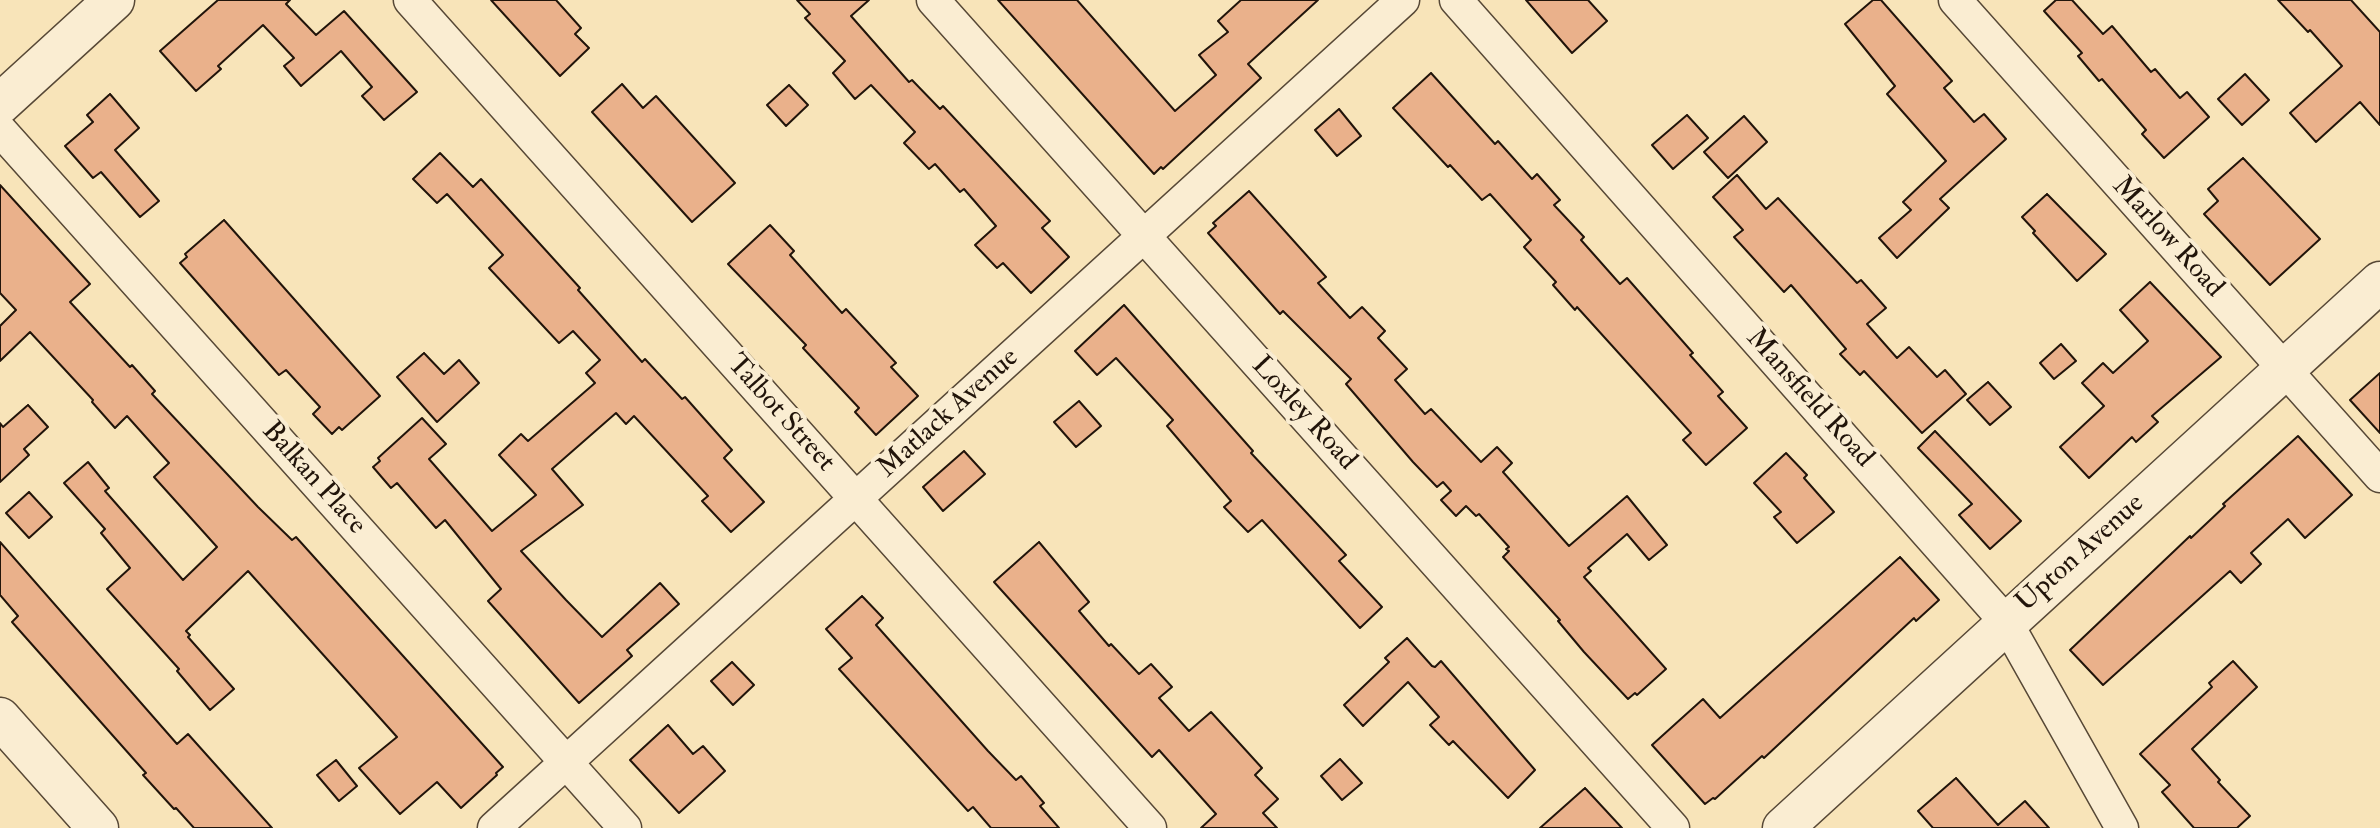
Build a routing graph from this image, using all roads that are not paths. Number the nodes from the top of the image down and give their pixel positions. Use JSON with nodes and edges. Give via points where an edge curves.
{"nodes":[{"id":1,"x":114,"y":0,"type":"edge"},
{"id":2,"x":410,"y":0,"type":"edge"},
{"id":3,"x":933,"y":0,"type":"edge"},
{"id":4,"x":1403,"y":0,"type":"edge"},
{"id":5,"x":1456,"y":0,"type":"edge"},
{"id":6,"x":1955,"y":0,"type":"edge"},
{"id":7,"x":0,"y":104,"type":"edge"},
{"id":8,"x":0,"y":130,"type":"edge"},
{"id":9,"x":1144,"y":236,"type":"junction"},
{"id":10,"x":2380,"y":282,"type":"edge"},
{"id":11,"x":2284,"y":369,"type":"junction"},
{"id":12,"x":2380,"y":476,"type":"edge"},
{"id":13,"x":856,"y":499,"type":"junction"},
{"id":14,"x":2006,"y":622,"type":"junction"},
{"id":15,"x":0,"y":718,"type":"edge"},
{"id":16,"x":566,"y":762,"type":"junction"},
{"id":17,"x":98,"y":828,"type":"edge"},
{"id":18,"x":494,"y":828,"type":"edge"},
{"id":19,"x":625,"y":828,"type":"edge"},
{"id":20,"x":1150,"y":828,"type":"edge"},
{"id":21,"x":1673,"y":828,"type":"edge"},
{"id":22,"x":1783,"y":828,"type":"edge"},
{"id":23,"x":2122,"y":828,"type":"edge"}],
"edges":[{"from":1,"to":7,"type":"street"},
{"from":2,"to":13,"type":"street","name":"Talbot Street"},
{"from":3,"to":9,"type":"street","name":"Loxley Road"},
{"from":4,"to":9,"type":"street","name":"Matlack Avenue"},
{"from":5,"to":14,"type":"street","name":"Mansfield Road"},
{"from":6,"to":11,"type":"street","name":"Marlow Road"},
{"from":8,"to":16,"type":"street","name":"Balkan Place"},
{"from":9,"to":13,"type":"street","name":"Matlack Avenue"},
{"from":9,"to":21,"type":"street","name":"Loxley Road"},
{"from":10,"to":11,"type":"street","name":"Upton Avenue"},
{"from":11,"to":12,"type":"street","name":"Marlow Road"},
{"from":11,"to":14,"type":"street","name":"Upton Avenue"},
{"from":13,"to":16,"type":"street","name":"Matlack Avenue"},
{"from":13,"to":20,"type":"street","name":"Talbot Street"},
{"from":14,"to":22,"type":"street","name":"Upton Avenue"},
{"from":14,"to":23,"type":"street","name":"Mansfield Road"},
{"from":15,"to":17,"type":"street"},
{"from":16,"to":18,"type":"street","name":"Matlack Avenue"},
{"from":16,"to":19,"type":"street","name":"Balkan Place"}]}
